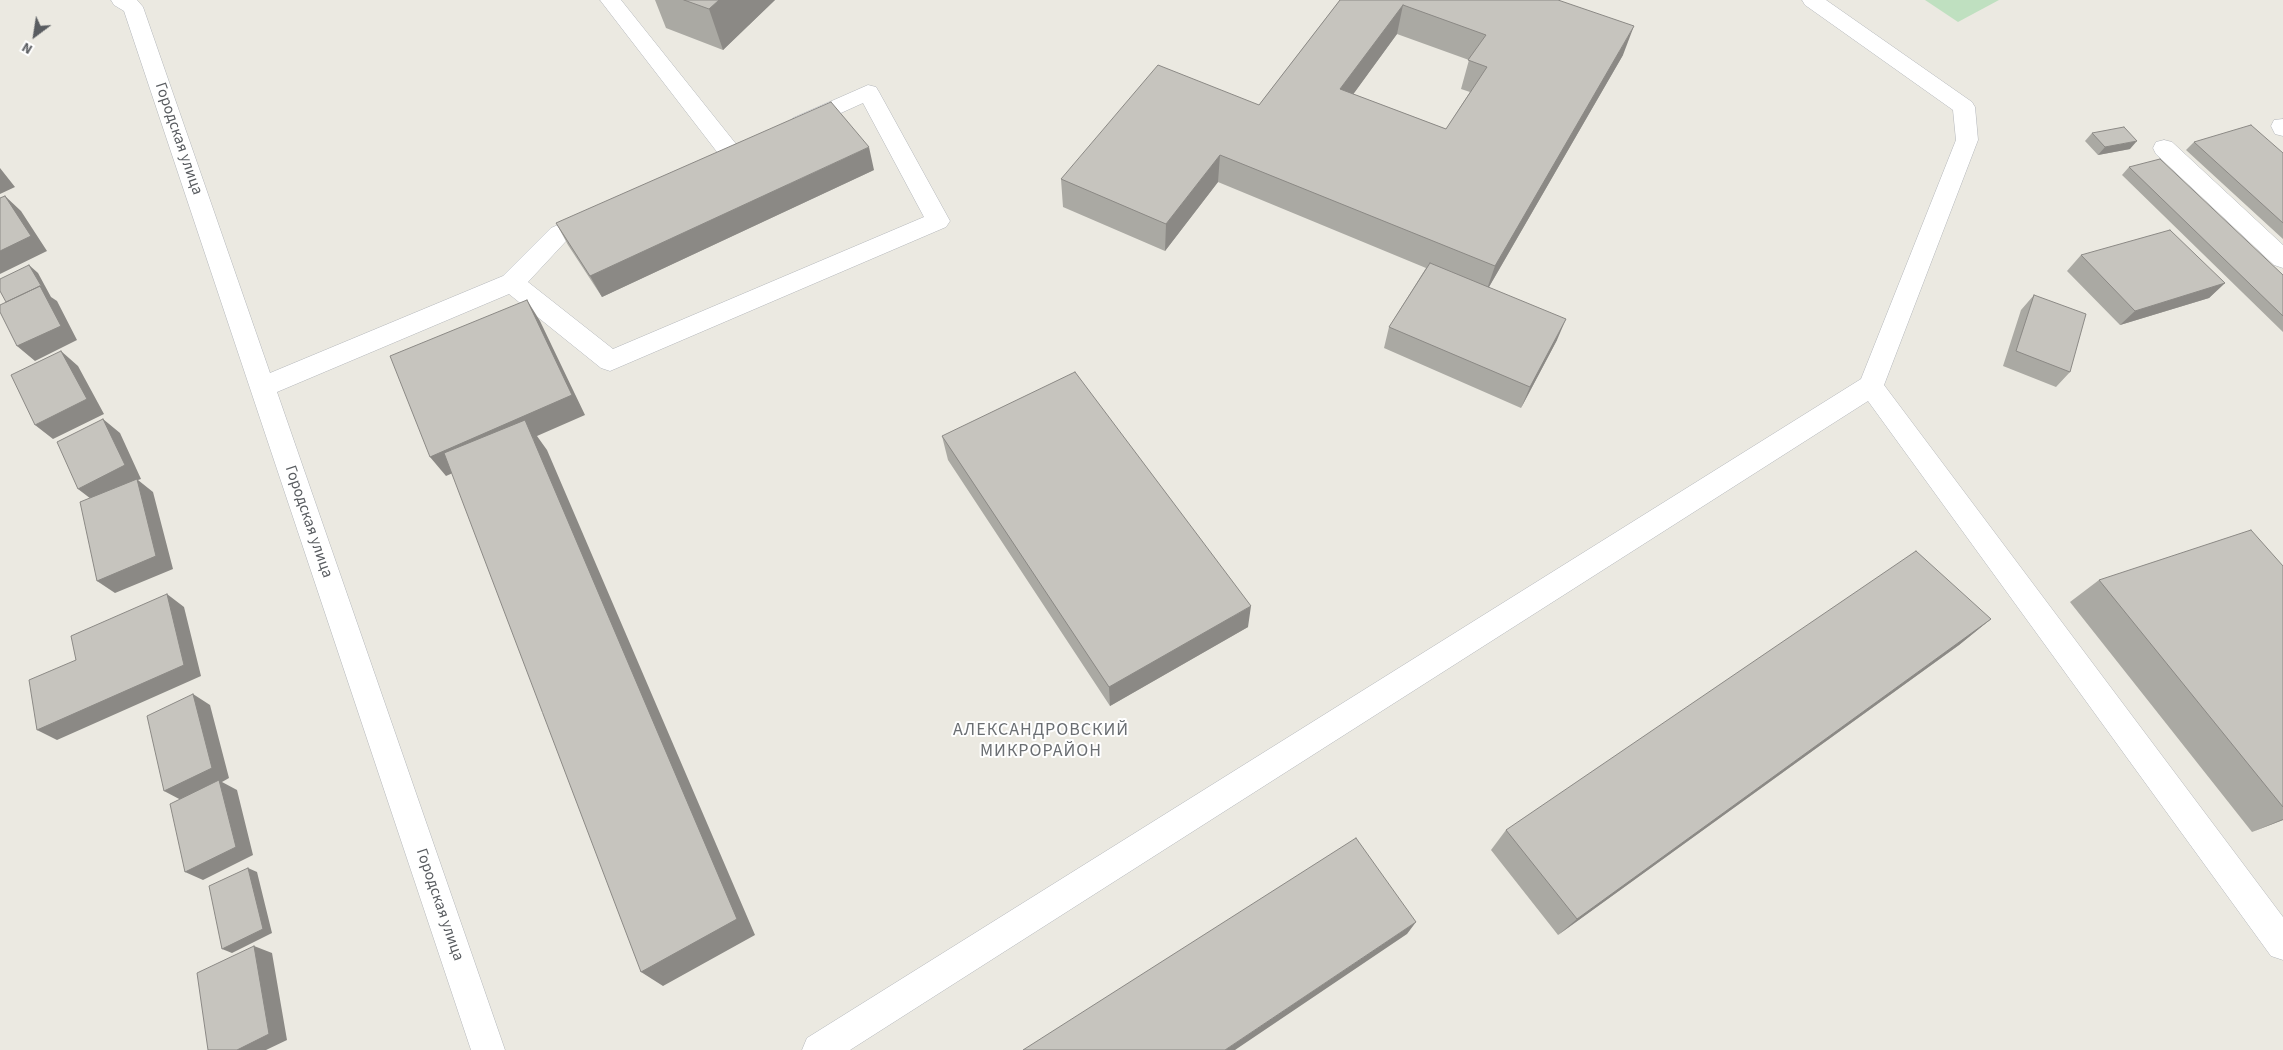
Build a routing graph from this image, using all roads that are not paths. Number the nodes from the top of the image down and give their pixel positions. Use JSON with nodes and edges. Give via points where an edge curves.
{"nodes":[{"id":1,"x":121,"y":0,"type":"edge"},
{"id":2,"x":610,"y":0,"type":"edge"},
{"id":3,"x":1812,"y":0,"type":"edge"},
{"id":4,"x":778,"y":134,"type":"edge"},
{"id":5,"x":2164,"y":148,"type":"dead end"},
{"id":6,"x":733,"y":155,"type":"edge"},
{"id":7,"x":620,"y":206,"type":"edge"},
{"id":8,"x":2283,"y":259,"type":"edge"},
{"id":9,"x":512,"y":283,"type":"junction"},
{"id":10,"x":1872,"y":386,"type":"junction"},
{"id":11,"x":262,"y":387,"type":"junction"},
{"id":12,"x":2283,"y":944,"type":"edge"},
{"id":13,"x":488,"y":1050,"type":"edge"},
{"id":14,"x":819,"y":1050,"type":"edge"}],
"edges":[{"from":1,"to":11,"type":"street","name":"Городская улица","via":[[133,8]]},
{"from":2,"to":6,"type":"street"},
{"from":3,"to":10,"type":"street","via":[[1964,107],[1966,140]]},
{"from":4,"to":9,"type":"street","via":[[868,92],[938,221],[610,361]]},
{"from":5,"to":8,"type":"street"},
{"from":7,"to":9,"type":"street","via":[[559,234]]},
{"from":9,"to":11,"type":"street"},
{"from":10,"to":12,"type":"street"},
{"from":10,"to":14,"type":"street"},
{"from":11,"to":13,"type":"street","name":"Городская улица"}]}
